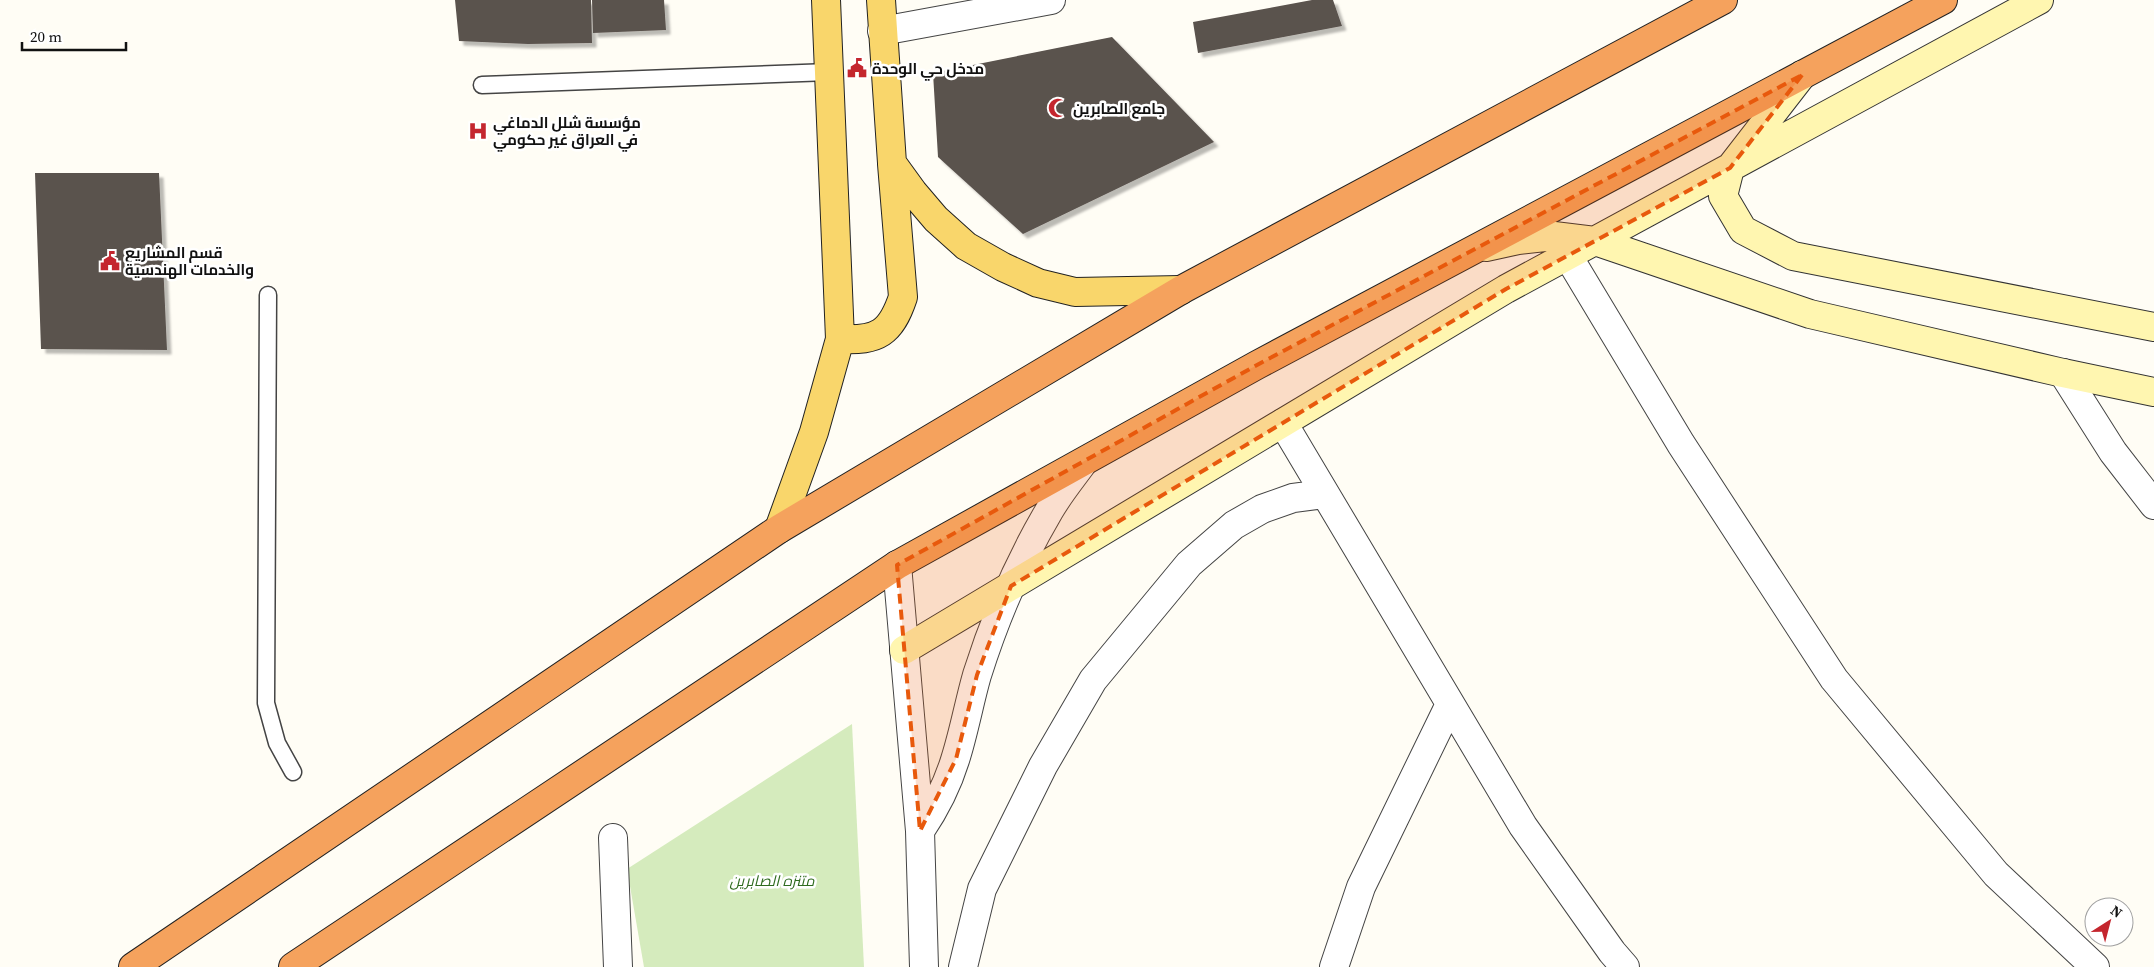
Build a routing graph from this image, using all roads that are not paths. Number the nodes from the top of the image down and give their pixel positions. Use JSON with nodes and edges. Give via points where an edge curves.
{"nodes":[{"id":1,"x":826,"y":0,"type":"edge"},
{"id":2,"x":880,"y":0,"type":"edge"},
{"id":3,"x":1051,"y":0,"type":"edge"},
{"id":4,"x":1723,"y":0,"type":"edge"},
{"id":5,"x":1943,"y":0,"type":"edge"},
{"id":6,"x":2039,"y":0,"type":"edge"},
{"id":7,"x":882,"y":30,"type":"junction"},
{"id":8,"x":829,"y":72,"type":"junction"},
{"id":9,"x":1802,"y":75,"type":"junction"},
{"id":10,"x":482,"y":85,"type":"dead end"},
{"id":11,"x":892,"y":163,"type":"junction"},
{"id":12,"x":1730,"y":168,"type":"junction"},
{"id":13,"x":1595,"y":241,"type":"junction"},
{"id":14,"x":1475,"y":250,"type":"junction"},
{"id":15,"x":1568,"y":256,"type":"junction"},
{"id":16,"x":1181,"y":290,"type":"junction"},
{"id":17,"x":268,"y":295,"type":"dead end"},
{"id":18,"x":2154,"y":327,"type":"edge"},
{"id":19,"x":840,"y":339,"type":"junction"},
{"id":20,"x":2063,"y":373,"type":"junction"},
{"id":21,"x":2154,"y":392,"type":"edge"},
{"id":22,"x":1282,"y":423,"type":"junction"},
{"id":23,"x":1082,"y":464,"type":"junction"},
{"id":24,"x":1324,"y":494,"type":"junction"},
{"id":25,"x":2154,"y":505,"type":"edge"},
{"id":26,"x":779,"y":529,"type":"junction"},
{"id":27,"x":897,"y":565,"type":"junction"},
{"id":28,"x":1012,"y":586,"type":"junction"},
{"id":29,"x":904,"y":650,"type":"junction"},
{"id":30,"x":1450,"y":704,"type":"junction"},
{"id":31,"x":293,"y":772,"type":"dead end"},
{"id":32,"x":920,"y":832,"type":"junction"},
{"id":33,"x":613,"y":838,"type":"dead end"},
{"id":34,"x":132,"y":967,"type":"edge"},
{"id":35,"x":293,"y":967,"type":"edge"},
{"id":36,"x":618,"y":967,"type":"edge"},
{"id":37,"x":924,"y":967,"type":"edge"},
{"id":38,"x":963,"y":967,"type":"edge"},
{"id":39,"x":1334,"y":967,"type":"edge"},
{"id":40,"x":1624,"y":967,"type":"edge"},
{"id":41,"x":2095,"y":967,"type":"edge"}],
"edges":[{"from":1,"to":8,"type":"main road"},
{"from":2,"to":7,"type":"main road"},
{"from":3,"to":7,"type":"street"},
{"from":4,"to":16,"type":"highway"},
{"from":5,"to":9,"type":"highway"},
{"from":6,"to":12,"type":"main road"},
{"from":7,"to":11,"type":"main road"},
{"from":8,"to":10,"type":"lane"},
{"from":8,"to":19,"type":"main road"},
{"from":9,"to":12,"type":"main road"},
{"from":9,"to":14,"type":"highway"},
{"from":11,"to":16,"type":"main road","via":[[936,219],[966,246],[1003,268],[1038,283],[1075,292]]},
{"from":11,"to":19,"type":"main road","via":[[903,297],[896,317],[882,332],[861,340]]},
{"from":12,"to":13,"type":"main road"},
{"from":12,"to":18,"type":"main road","via":[[1723,196],[1743,230],[1793,256]]},
{"from":13,"to":14,"type":"main road","via":[[1554,236]]},
{"from":13,"to":15,"type":"main road"},
{"from":13,"to":20,"type":"main road","via":[[1810,314]]},
{"from":14,"to":23,"type":"highway","via":[[1257,365]]},
{"from":15,"to":22,"type":"main road","via":[[1506,289]]},
{"from":15,"to":41,"type":"street","via":[[1681,444],[1834,679],[1996,874]]},
{"from":16,"to":26,"type":"highway"},
{"from":17,"to":31,"type":"lane","via":[[266,703],[276,743]]},
{"from":19,"to":26,"type":"main road","via":[[814,432]]},
{"from":20,"to":21,"type":"main road"},
{"from":20,"to":25,"type":"street","via":[[2114,452]]},
{"from":22,"to":24,"type":"street"},
{"from":22,"to":28,"type":"main road"},
{"from":23,"to":27,"type":"highway"},
{"from":23,"to":28,"type":"street","via":[[1050,509]]},
{"from":24,"to":30,"type":"street"},
{"from":24,"to":38,"type":"street","via":[[1293,498],[1262,508],[1234,525],[1189,564],[1092,680],[1043,766],[982,889]]},
{"from":26,"to":34,"type":"highway"},
{"from":27,"to":29,"type":"street"},
{"from":27,"to":35,"type":"highway"},
{"from":28,"to":29,"type":"main road"},
{"from":28,"to":32,"type":"street","via":[[977,675],[956,759],[946,785]]},
{"from":29,"to":32,"type":"street"},
{"from":30,"to":39,"type":"street","via":[[1361,887]]},
{"from":30,"to":40,"type":"street","via":[[1523,826]]},
{"from":32,"to":37,"type":"street"},
{"from":33,"to":36,"type":"street"}]}
